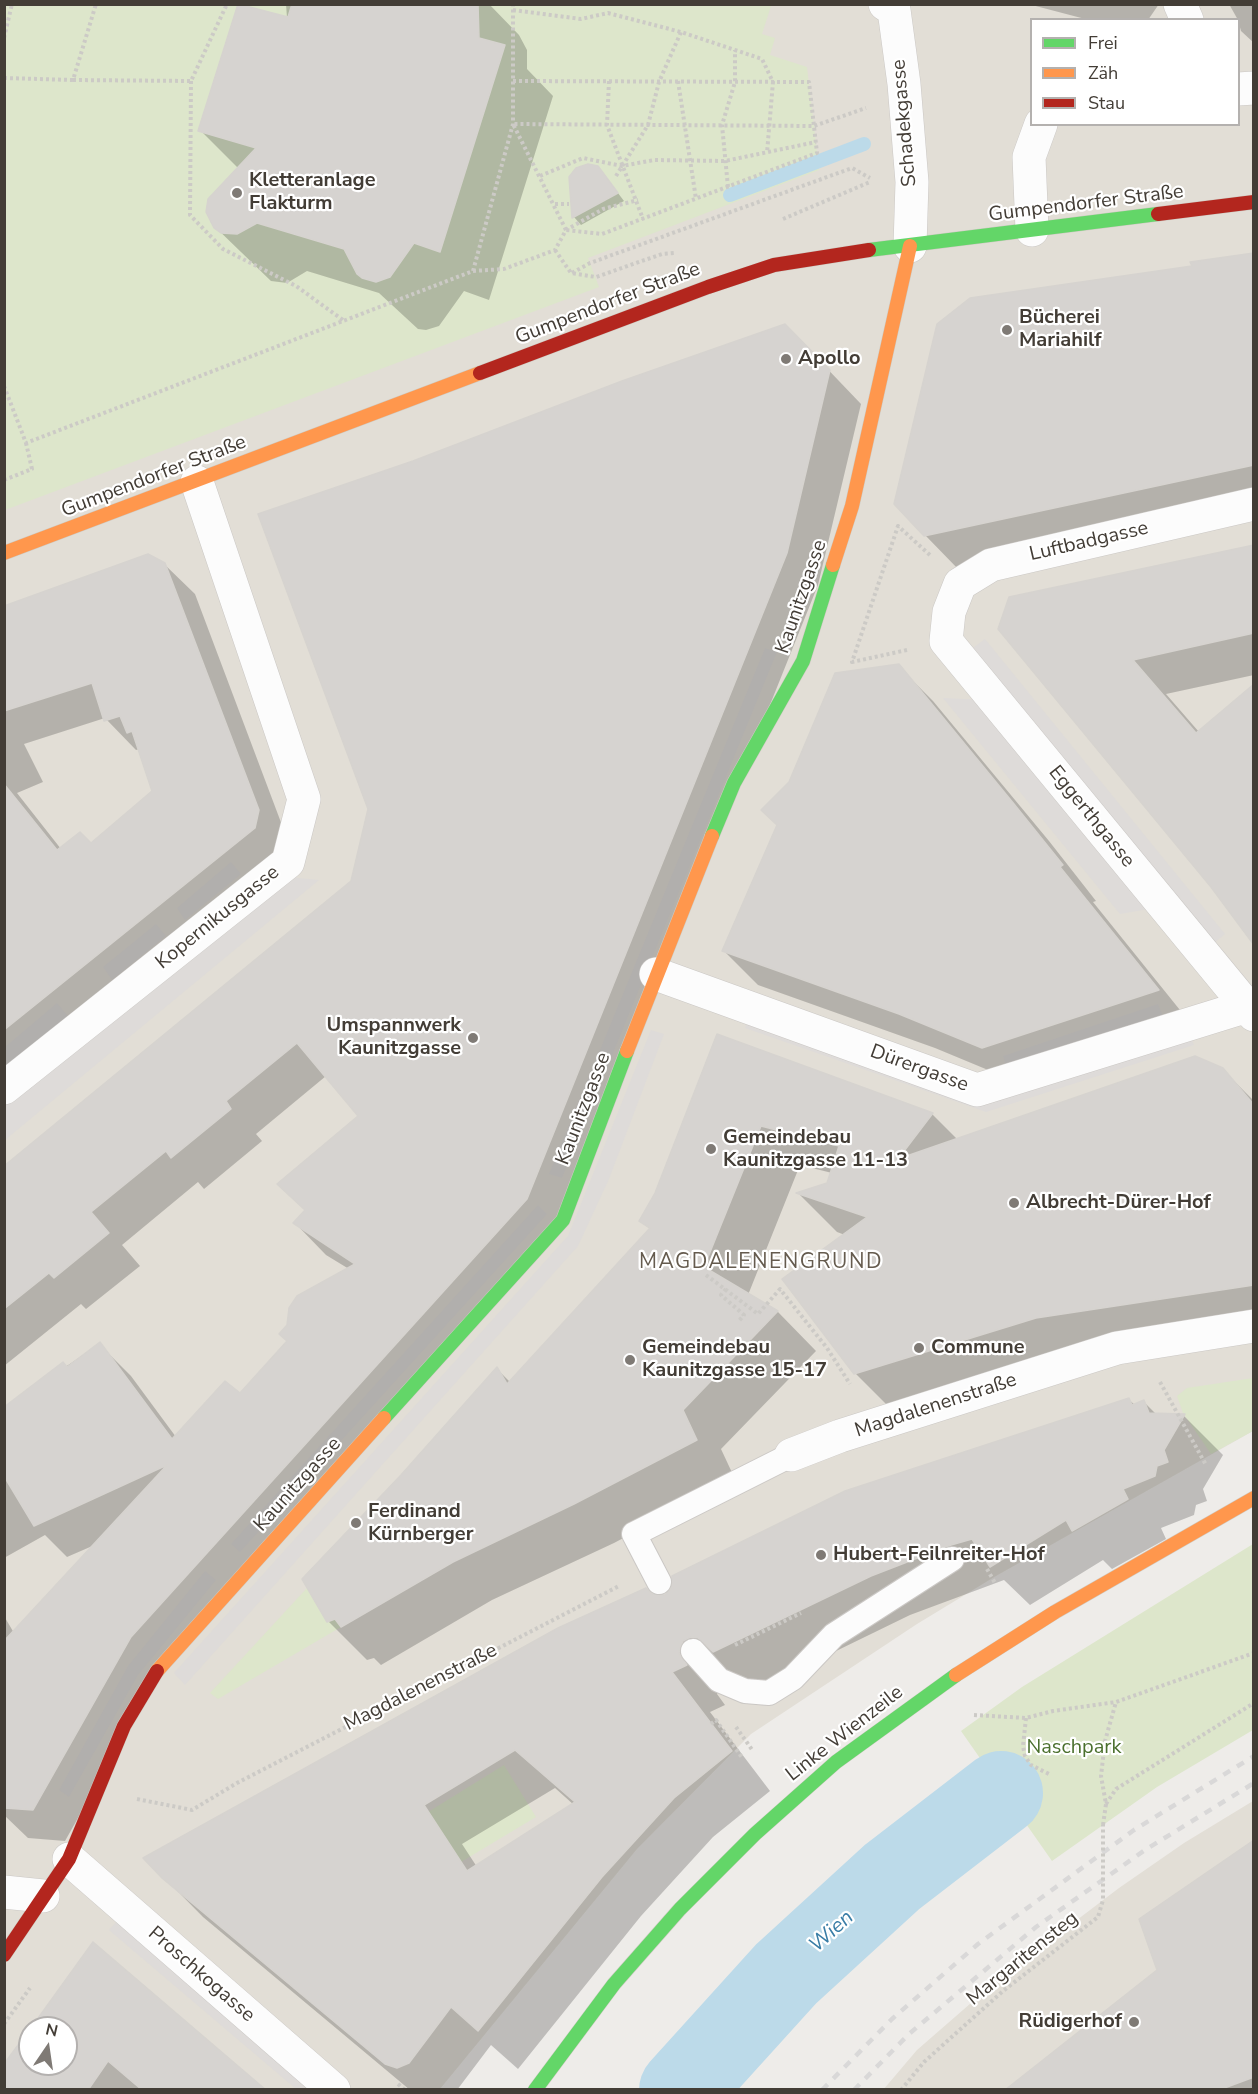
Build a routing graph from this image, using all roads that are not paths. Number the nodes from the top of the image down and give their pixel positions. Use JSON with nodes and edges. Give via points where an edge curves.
{"nodes":[{"id":1,"x":885,"y":4,"type":"edge"},
{"id":2,"x":1180,"y":4,"type":"edge"},
{"id":3,"x":1187,"y":18,"type":"edge"},
{"id":4,"x":1040,"y":126,"type":"edge"},
{"id":5,"x":1254,"y":202,"type":"edge"},
{"id":6,"x":1032,"y":230,"type":"junction"},
{"id":7,"x":910,"y":246,"type":"junction"},
{"id":8,"x":197,"y":482,"type":"junction"},
{"id":9,"x":1254,"y":504,"type":"edge"},
{"id":10,"x":4,"y":553,"type":"edge"},
{"id":11,"x":952,"y":612,"type":"joint"},
{"id":12,"x":656,"y":974,"type":"junction"},
{"id":13,"x":1251,"y":1008,"type":"edge"},
{"id":14,"x":4,"y":1088,"type":"edge"},
{"id":15,"x":1254,"y":1326,"type":"edge"},
{"id":16,"x":791,"y":1455,"type":"joint"},
{"id":17,"x":1254,"y":1498,"type":"edge"},
{"id":18,"x":952,"y":1559,"type":"dead end"},
{"id":19,"x":655,"y":1575,"type":"road end"},
{"id":20,"x":693,"y":1652,"type":"dead end"},
{"id":21,"x":69,"y":1859,"type":"junction"},
{"id":22,"x":4,"y":1892,"type":"edge"},
{"id":23,"x":43,"y":1896,"type":"junction"},
{"id":24,"x":4,"y":1955,"type":"edge"},
{"id":25,"x":334,"y":2090,"type":"edge"},
{"id":26,"x":535,"y":2090,"type":"edge"}],
"edges":[{"from":1,"to":7,"type":"street","name":"Schadekgasse","via":[[894,10],[904,84],[912,182]]},
{"from":2,"to":3,"type":"street"},
{"from":4,"to":6,"type":"street","via":[[1029,157]]},
{"from":5,"to":6,"type":"street","name":"Gumpendorfer Straße"},
{"from":6,"to":7,"type":"street","name":"Gumpendorfer Straße"},
{"from":7,"to":8,"type":"street","name":"Gumpendorfer Straße","via":[[806,258],[708,287]]},
{"from":7,"to":12,"type":"street","name":"Kaunitzgasse","via":[[852,506],[803,661],[734,783]]},
{"from":8,"to":10,"type":"street","name":"Gumpendorfer Straße"},
{"from":8,"to":14,"type":"street","name":"Kopernikusgasse","via":[[304,799],[288,862]]},
{"from":9,"to":11,"type":"street","name":"Luftbadgasse","via":[[991,564]]},
{"from":11,"to":13,"type":"street","name":"Eggerthgasse"},
{"from":12,"to":13,"type":"street","name":"Dürergasse","via":[[977,1090]]},
{"from":12,"to":21,"type":"street","name":"Kaunitzgasse","via":[[563,1220],[159,1667],[124,1726]]},
{"from":15,"to":16,"type":"street","name":"Magdalenenstraße","via":[[1117,1348]]},
{"from":16,"to":19,"type":"lane","name":"Magdalenenstraße","via":[[634,1533]]},
{"from":17,"to":26,"type":"street","name":"Linke Wienzeile","via":[[1055,1612],[958,1674],[836,1762],[754,1834],[680,1909],[614,1984]]},
{"from":18,"to":20,"type":"lane","via":[[834,1635],[793,1678],[770,1693],[745,1691],[719,1680]]},
{"from":21,"to":23,"type":"street"},
{"from":21,"to":25,"type":"street","name":"Proschkogasse"},
{"from":22,"to":23,"type":"street"},
{"from":23,"to":24,"type":"street"}]}
